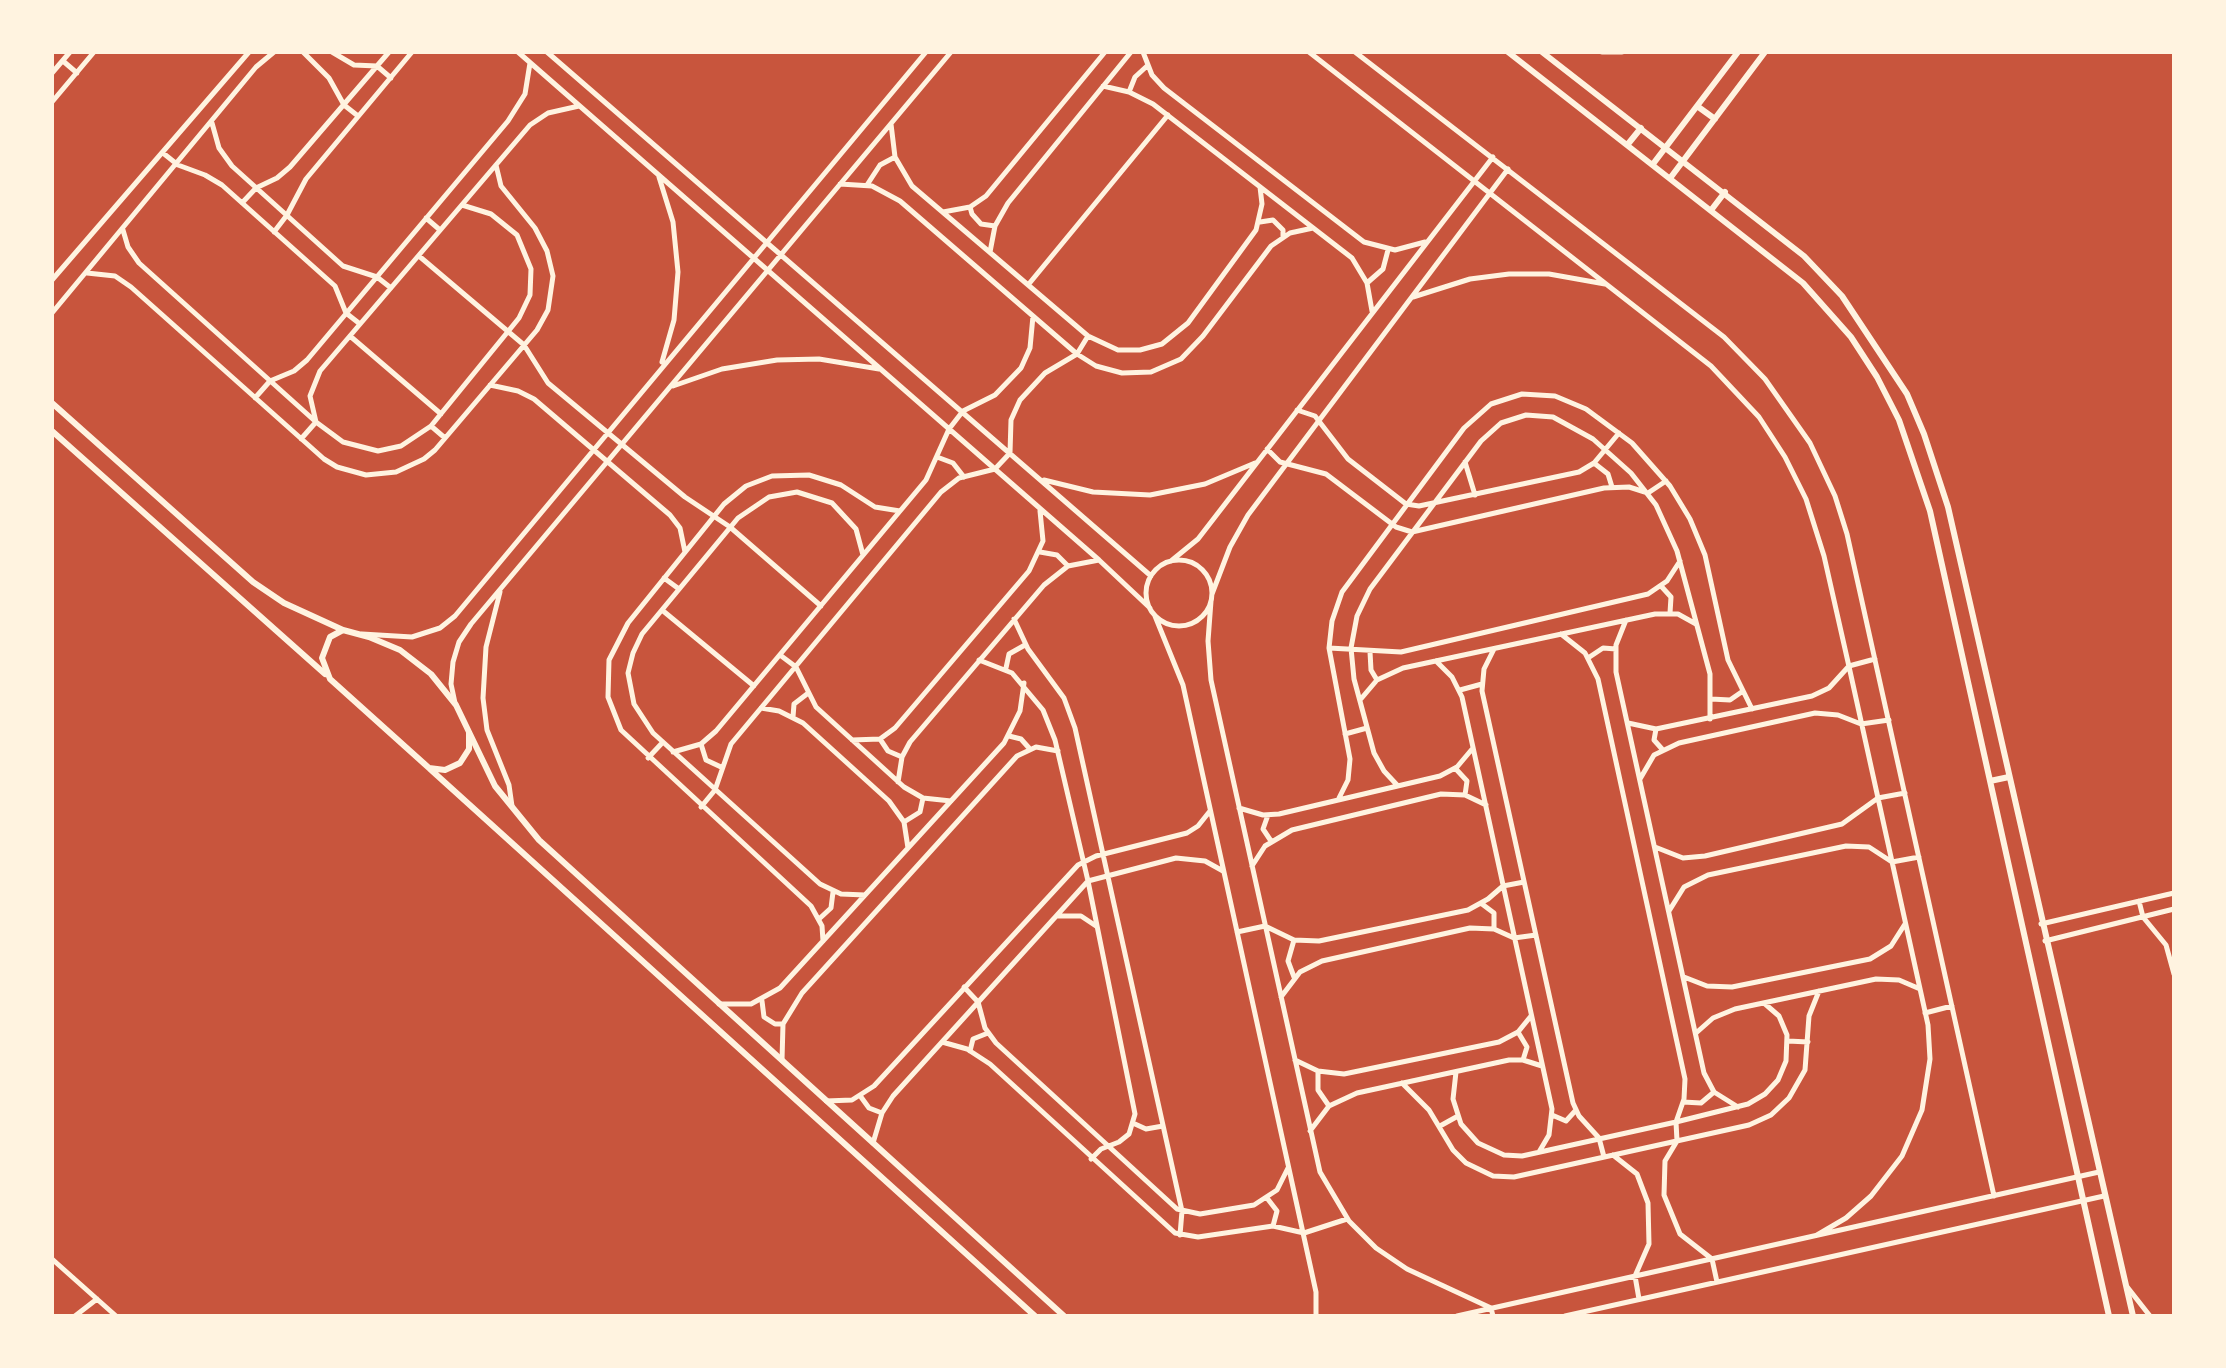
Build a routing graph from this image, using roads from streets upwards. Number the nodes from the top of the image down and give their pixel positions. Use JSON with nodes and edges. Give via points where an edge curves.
{"nodes":[{"id":1,"x":70,"y":52,"type":"edge"},
{"id":2,"x":94,"y":52,"type":"edge"},
{"id":3,"x":249,"y":52,"type":"edge"},
{"id":4,"x":274,"y":52,"type":"edge"},
{"id":5,"x":303,"y":52,"type":"edge"},
{"id":6,"x":332,"y":52,"type":"edge"},
{"id":7,"x":389,"y":52,"type":"edge"},
{"id":8,"x":412,"y":52,"type":"edge"},
{"id":9,"x":518,"y":52,"type":"edge"},
{"id":10,"x":547,"y":52,"type":"edge"},
{"id":11,"x":926,"y":52,"type":"edge"},
{"id":12,"x":951,"y":52,"type":"edge"},
{"id":13,"x":1105,"y":52,"type":"edge"},
{"id":14,"x":1131,"y":52,"type":"edge"},
{"id":15,"x":1143,"y":52,"type":"edge"},
{"id":16,"x":1309,"y":52,"type":"edge"},
{"id":17,"x":1355,"y":52,"type":"edge"},
{"id":18,"x":1508,"y":52,"type":"edge"},
{"id":19,"x":1542,"y":52,"type":"edge"},
{"id":20,"x":1602,"y":52,"type":"edge"},
{"id":21,"x":1622,"y":52,"type":"edge"},
{"id":22,"x":1738,"y":52,"type":"edge"},
{"id":23,"x":1765,"y":52,"type":"edge"},
{"id":24,"x":63,"y":61,"type":"junction"},
{"id":25,"x":530,"y":63,"type":"junction"},
{"id":26,"x":377,"y":66,"type":"junction"},
{"id":27,"x":1147,"y":66,"type":"junction"},
{"id":28,"x":52,"y":73,"type":"edge"},
{"id":29,"x":77,"y":73,"type":"junction"},
{"id":30,"x":391,"y":78,"type":"junction"},
{"id":31,"x":1103,"y":86,"type":"junction"},
{"id":32,"x":1129,"y":92,"type":"junction"},
{"id":33,"x":52,"y":102,"type":"edge"},
{"id":34,"x":344,"y":105,"type":"junction"},
{"id":35,"x":579,"y":106,"type":"junction"},
{"id":36,"x":1697,"y":106,"type":"junction"},
{"id":37,"x":1168,"y":115,"type":"junction"},
{"id":38,"x":358,"y":116,"type":"junction"},
{"id":39,"x":1714,"y":120,"type":"junction"},
{"id":40,"x":891,"y":123,"type":"junction"},
{"id":41,"x":212,"y":124,"type":"junction"},
{"id":42,"x":1641,"y":128,"type":"junction"},
{"id":43,"x":1628,"y":144,"type":"junction"},
{"id":44,"x":1667,"y":147,"type":"junction"},
{"id":45,"x":163,"y":153,"type":"junction"},
{"id":46,"x":895,"y":157,"type":"junction"},
{"id":47,"x":1493,"y":157,"type":"junction"},
{"id":48,"x":1684,"y":160,"type":"junction"},
{"id":49,"x":1653,"y":164,"type":"junction"},
{"id":50,"x":178,"y":165,"type":"junction"},
{"id":51,"x":496,"y":165,"type":"junction"},
{"id":52,"x":1508,"y":169,"type":"junction"},
{"id":53,"x":657,"y":174,"type":"junction"},
{"id":54,"x":1671,"y":177,"type":"junction"},
{"id":55,"x":1475,"y":181,"type":"junction"},
{"id":56,"x":840,"y":184,"type":"junction"},
{"id":57,"x":867,"y":185,"type":"junction"},
{"id":58,"x":1260,"y":187,"type":"junction"},
{"id":59,"x":256,"y":188,"type":"junction"},
{"id":60,"x":1725,"y":192,"type":"junction"},
{"id":61,"x":1490,"y":193,"type":"junction"},
{"id":62,"x":242,"y":204,"type":"junction"},
{"id":63,"x":461,"y":205,"type":"junction"},
{"id":64,"x":970,"y":207,"type":"junction"},
{"id":65,"x":1712,"y":209,"type":"junction"},
{"id":66,"x":943,"y":212,"type":"junction"},
{"id":67,"x":287,"y":215,"type":"junction"},
{"id":68,"x":426,"y":218,"type":"junction"},
{"id":69,"x":1260,"y":222,"type":"junction"},
{"id":70,"x":995,"y":226,"type":"junction"},
{"id":71,"x":1313,"y":228,"type":"junction"},
{"id":72,"x":123,"y":230,"type":"junction"},
{"id":73,"x":440,"y":230,"type":"junction"},
{"id":74,"x":274,"y":232,"type":"junction"},
{"id":75,"x":1283,"y":237,"type":"junction"},
{"id":76,"x":767,"y":240,"type":"junction"},
{"id":77,"x":1427,"y":241,"type":"junction"},
{"id":78,"x":1388,"y":250,"type":"junction"},
{"id":79,"x":990,"y":252,"type":"junction"},
{"id":80,"x":782,"y":253,"type":"junction"},
{"id":81,"x":419,"y":256,"type":"junction"},
{"id":82,"x":753,"y":256,"type":"junction"},
{"id":83,"x":768,"y":270,"type":"junction"},
{"id":84,"x":87,"y":272,"type":"junction"},
{"id":85,"x":377,"y":277,"type":"junction"},
{"id":86,"x":52,"y":280,"type":"edge"},
{"id":87,"x":1367,"y":283,"type":"junction"},
{"id":88,"x":1028,"y":285,"type":"junction"},
{"id":89,"x":1608,"y":285,"type":"junction"},
{"id":90,"x":391,"y":288,"type":"junction"},
{"id":91,"x":1413,"y":297,"type":"junction"},
{"id":92,"x":1372,"y":311,"type":"junction"},
{"id":93,"x":52,"y":313,"type":"edge"},
{"id":94,"x":346,"y":313,"type":"junction"},
{"id":95,"x":1033,"y":316,"type":"junction"},
{"id":96,"x":360,"y":324,"type":"junction"},
{"id":97,"x":508,"y":332,"type":"junction"},
{"id":98,"x":350,"y":336,"type":"junction"},
{"id":99,"x":1088,"y":336,"type":"junction"},
{"id":100,"x":524,"y":345,"type":"junction"},
{"id":101,"x":1077,"y":354,"type":"junction"},
{"id":102,"x":661,"y":367,"type":"junction"},
{"id":103,"x":882,"y":370,"type":"junction"},
{"id":104,"x":270,"y":381,"type":"junction"},
{"id":105,"x":490,"y":385,"type":"junction"},
{"id":106,"x":670,"y":387,"type":"junction"},
{"id":107,"x":255,"y":398,"type":"junction"},
{"id":108,"x":52,"y":402,"type":"edge"},
{"id":109,"x":1297,"y":410,"type":"junction"},
{"id":110,"x":963,"y":411,"type":"junction"},
{"id":111,"x":440,"y":414,"type":"junction"},
{"id":112,"x":1321,"y":420,"type":"junction"},
{"id":113,"x":316,"y":422,"type":"junction"},
{"id":114,"x":431,"y":426,"type":"junction"},
{"id":115,"x":949,"y":429,"type":"junction"},
{"id":116,"x":52,"y":430,"type":"edge"},
{"id":117,"x":607,"y":432,"type":"junction"},
{"id":118,"x":1619,"y":433,"type":"junction"},
{"id":119,"x":445,"y":438,"type":"junction"},
{"id":120,"x":301,"y":439,"type":"junction"},
{"id":121,"x":622,"y":444,"type":"junction"},
{"id":122,"x":592,"y":449,"type":"junction"},
{"id":123,"x":1267,"y":449,"type":"junction"},
{"id":124,"x":1605,"y":449,"type":"junction"},
{"id":125,"x":1010,"y":453,"type":"junction"},
{"id":126,"x":937,"y":457,"type":"junction"},
{"id":127,"x":607,"y":461,"type":"junction"},
{"id":128,"x":1258,"y":462,"type":"junction"},
{"id":129,"x":1465,"y":462,"type":"junction"},
{"id":130,"x":1594,"y":463,"type":"junction"},
{"id":131,"x":1286,"y":465,"type":"junction"},
{"id":132,"x":995,"y":469,"type":"junction"},
{"id":133,"x":964,"y":477,"type":"junction"},
{"id":134,"x":1039,"y":478,"type":"junction"},
{"id":135,"x":1665,"y":481,"type":"junction"},
{"id":136,"x":1612,"y":487,"type":"junction"},
{"id":137,"x":1648,"y":493,"type":"junction"},
{"id":138,"x":1475,"y":495,"type":"junction"},
{"id":139,"x":1406,"y":504,"type":"junction"},
{"id":140,"x":1432,"y":505,"type":"junction"},
{"id":141,"x":1039,"y":508,"type":"junction"},
{"id":142,"x":900,"y":511,"type":"junction"},
{"id":143,"x":714,"y":515,"type":"junction"},
{"id":144,"x":1391,"y":524,"type":"junction"},
{"id":145,"x":730,"y":527,"type":"junction"},
{"id":146,"x":1412,"y":531,"type":"junction"},
{"id":147,"x":685,"y":552,"type":"junction"},
{"id":148,"x":1040,"y":552,"type":"junction"},
{"id":149,"x":863,"y":555,"type":"junction"},
{"id":150,"x":1099,"y":560,"type":"junction"},
{"id":151,"x":1171,"y":561,"type":"junction"},
{"id":152,"x":1680,"y":561,"type":"junction"},
{"id":153,"x":1068,"y":566,"type":"junction"},
{"id":154,"x":1151,"y":576,"type":"junction"},
{"id":155,"x":664,"y":578,"type":"junction"},
{"id":156,"x":1661,"y":586,"type":"junction"},
{"id":157,"x":501,"y":589,"type":"junction"},
{"id":158,"x":679,"y":589,"type":"junction"},
{"id":159,"x":1212,"y":597,"type":"junction"},
{"id":160,"x":821,"y":606,"type":"junction"},
{"id":161,"x":1150,"y":608,"type":"junction"},
{"id":162,"x":662,"y":610,"type":"junction"},
{"id":163,"x":1671,"y":613,"type":"junction"},
{"id":164,"x":1155,"y":616,"type":"junction"},
{"id":165,"x":1014,"y":619,"type":"junction"},
{"id":166,"x":1626,"y":620,"type":"junction"},
{"id":167,"x":1698,"y":626,"type":"junction"},
{"id":168,"x":343,"y":630,"type":"junction"},
{"id":169,"x":359,"y":634,"type":"junction"},
{"id":170,"x":1561,"y":634,"type":"junction"},
{"id":171,"x":1026,"y":645,"type":"junction"},
{"id":172,"x":1329,"y":648,"type":"junction"},
{"id":173,"x":1351,"y":648,"type":"junction"},
{"id":174,"x":1494,"y":649,"type":"junction"},
{"id":175,"x":1616,"y":649,"type":"junction"},
{"id":176,"x":1370,"y":652,"type":"junction"},
{"id":177,"x":780,"y":654,"type":"junction"},
{"id":178,"x":1588,"y":658,"type":"junction"},
{"id":179,"x":1875,"y":659,"type":"junction"},
{"id":180,"x":979,"y":660,"type":"junction"},
{"id":181,"x":1436,"y":661,"type":"junction"},
{"id":182,"x":1849,"y":666,"type":"junction"},
{"id":183,"x":796,"y":667,"type":"junction"},
{"id":184,"x":1006,"y":668,"type":"junction"},
{"id":185,"x":330,"y":679,"type":"junction"},
{"id":186,"x":1377,"y":680,"type":"junction"},
{"id":187,"x":1024,"y":683,"type":"junction"},
{"id":188,"x":1482,"y":684,"type":"junction"},
{"id":189,"x":754,"y":686,"type":"junction"},
{"id":190,"x":1460,"y":690,"type":"junction"},
{"id":191,"x":1743,"y":691,"type":"junction"},
{"id":192,"x":807,"y":694,"type":"junction"},
{"id":193,"x":1711,"y":699,"type":"junction"},
{"id":194,"x":1360,"y":701,"type":"junction"},
{"id":195,"x":456,"y":705,"type":"junction"},
{"id":196,"x":761,"y":708,"type":"junction"},
{"id":197,"x":1752,"y":709,"type":"junction"},
{"id":198,"x":793,"y":717,"type":"junction"},
{"id":199,"x":1710,"y":719,"type":"junction"},
{"id":200,"x":1889,"y":720,"type":"junction"},
{"id":201,"x":1628,"y":723,"type":"junction"},
{"id":202,"x":1861,"y":724,"type":"junction"},
{"id":203,"x":1367,"y":728,"type":"junction"},
{"id":204,"x":1656,"y":729,"type":"junction"},
{"id":205,"x":469,"y":733,"type":"junction"},
{"id":206,"x":1345,"y":734,"type":"junction"},
{"id":207,"x":1009,"y":736,"type":"junction"},
{"id":208,"x":880,"y":739,"type":"junction"},
{"id":209,"x":852,"y":740,"type":"junction"},
{"id":210,"x":663,"y":743,"type":"junction"},
{"id":211,"x":701,"y":744,"type":"junction"},
{"id":212,"x":1029,"y":748,"type":"junction"},
{"id":213,"x":1473,"y":748,"type":"junction"},
{"id":214,"x":1662,"y":750,"type":"junction"},
{"id":215,"x":1058,"y":751,"type":"junction"},
{"id":216,"x":673,"y":752,"type":"junction"},
{"id":217,"x":902,"y":757,"type":"junction"},
{"id":218,"x":648,"y":758,"type":"junction"},
{"id":219,"x":721,"y":767,"type":"junction"},
{"id":220,"x":429,"y":768,"type":"junction"},
{"id":221,"x":1455,"y":768,"type":"junction"},
{"id":222,"x":2009,"y":777,"type":"junction"},
{"id":223,"x":1640,"y":779,"type":"junction"},
{"id":224,"x":1990,"y":781,"type":"junction"},
{"id":225,"x":898,"y":782,"type":"junction"},
{"id":226,"x":1397,"y":785,"type":"junction"},
{"id":227,"x":715,"y":790,"type":"junction"},
{"id":228,"x":1905,"y":793,"type":"junction"},
{"id":229,"x":1465,"y":795,"type":"junction"},
{"id":230,"x":923,"y":798,"type":"junction"},
{"id":231,"x":1339,"y":798,"type":"junction"},
{"id":232,"x":1878,"y":798,"type":"junction"},
{"id":233,"x":951,"y":801,"type":"junction"},
{"id":234,"x":1486,"y":805,"type":"junction"},
{"id":235,"x":701,"y":807,"type":"junction"},
{"id":236,"x":1239,"y":808,"type":"junction"},
{"id":237,"x":511,"y":810,"type":"junction"},
{"id":238,"x":1210,"y":811,"type":"junction"},
{"id":239,"x":1268,"y":815,"type":"junction"},
{"id":240,"x":904,"y":822,"type":"junction"},
{"id":241,"x":1271,"y":841,"type":"junction"},
{"id":242,"x":1655,"y":847,"type":"junction"},
{"id":243,"x":908,"y":848,"type":"junction"},
{"id":244,"x":1103,"y":854,"type":"junction"},
{"id":245,"x":1919,"y":857,"type":"junction"},
{"id":246,"x":1084,"y":861,"type":"junction"},
{"id":247,"x":1892,"y":862,"type":"junction"},
{"id":248,"x":1252,"y":866,"type":"junction"},
{"id":249,"x":1224,"y":872,"type":"junction"},
{"id":250,"x":1107,"y":874,"type":"junction"},
{"id":251,"x":1088,"y":881,"type":"junction"},
{"id":252,"x":1524,"y":882,"type":"junction"},
{"id":253,"x":1503,"y":886,"type":"junction"},
{"id":254,"x":833,"y":892,"type":"junction"},
{"id":255,"x":2174,"y":893,"type":"edge"},
{"id":256,"x":865,"y":895,"type":"junction"},
{"id":257,"x":2139,"y":901,"type":"junction"},
{"id":258,"x":1482,"y":904,"type":"junction"},
{"id":259,"x":2174,"y":909,"type":"edge"},
{"id":260,"x":1669,"y":911,"type":"junction"},
{"id":261,"x":2143,"y":917,"type":"junction"},
{"id":262,"x":1055,"y":918,"type":"junction"},
{"id":263,"x":819,"y":919,"type":"junction"},
{"id":264,"x":1906,"y":924,"type":"junction"},
{"id":265,"x":2041,"y":924,"type":"junction"},
{"id":266,"x":1265,"y":926,"type":"junction"},
{"id":267,"x":1097,"y":928,"type":"junction"},
{"id":268,"x":1494,"y":929,"type":"junction"},
{"id":269,"x":1237,"y":932,"type":"junction"},
{"id":270,"x":1536,"y":935,"type":"junction"},
{"id":271,"x":1514,"y":938,"type":"junction"},
{"id":272,"x":1294,"y":940,"type":"junction"},
{"id":273,"x":823,"y":941,"type":"junction"},
{"id":274,"x":2045,"y":941,"type":"junction"},
{"id":275,"x":2173,"y":971,"type":"edge"},
{"id":276,"x":1294,"y":977,"type":"junction"},
{"id":277,"x":1683,"y":977,"type":"junction"},
{"id":278,"x":964,"y":987,"type":"junction"},
{"id":279,"x":1920,"y":989,"type":"junction"},
{"id":280,"x":1819,"y":991,"type":"junction"},
{"id":281,"x":1281,"y":997,"type":"junction"},
{"id":282,"x":762,"y":1000,"type":"junction"},
{"id":283,"x":978,"y":1002,"type":"junction"},
{"id":284,"x":1764,"y":1003,"type":"junction"},
{"id":285,"x":719,"y":1004,"type":"junction"},
{"id":286,"x":1952,"y":1006,"type":"junction"},
{"id":287,"x":1925,"y":1013,"type":"junction"},
{"id":288,"x":1531,"y":1016,"type":"junction"},
{"id":289,"x":783,"y":1024,"type":"junction"},
{"id":290,"x":988,"y":1032,"type":"junction"},
{"id":291,"x":1518,"y":1032,"type":"junction"},
{"id":292,"x":1696,"y":1033,"type":"junction"},
{"id":293,"x":1788,"y":1041,"type":"junction"},
{"id":294,"x":942,"y":1042,"type":"junction"},
{"id":295,"x":1808,"y":1042,"type":"junction"},
{"id":296,"x":971,"y":1051,"type":"junction"},
{"id":297,"x":1294,"y":1059,"type":"junction"},
{"id":298,"x":782,"y":1060,"type":"junction"},
{"id":299,"x":1523,"y":1060,"type":"junction"},
{"id":300,"x":1542,"y":1066,"type":"junction"},
{"id":301,"x":1318,"y":1071,"type":"junction"},
{"id":302,"x":1456,"y":1072,"type":"junction"},
{"id":303,"x":1402,"y":1083,"type":"junction"},
{"id":304,"x":1714,"y":1092,"type":"junction"},
{"id":305,"x":861,"y":1097,"type":"junction"},
{"id":306,"x":826,"y":1101,"type":"junction"},
{"id":307,"x":1683,"y":1102,"type":"junction"},
{"id":308,"x":1329,"y":1106,"type":"junction"},
{"id":309,"x":1738,"y":1107,"type":"junction"},
{"id":310,"x":1576,"y":1110,"type":"junction"},
{"id":311,"x":882,"y":1113,"type":"junction"},
{"id":312,"x":1552,"y":1115,"type":"junction"},
{"id":313,"x":1458,"y":1116,"type":"junction"},
{"id":314,"x":1676,"y":1122,"type":"junction"},
{"id":315,"x":1135,"y":1124,"type":"junction"},
{"id":316,"x":1163,"y":1126,"type":"junction"},
{"id":317,"x":1440,"y":1126,"type":"junction"},
{"id":318,"x":1310,"y":1131,"type":"junction"},
{"id":319,"x":1599,"y":1138,"type":"junction"},
{"id":320,"x":1677,"y":1141,"type":"junction"},
{"id":321,"x":873,"y":1143,"type":"junction"},
{"id":322,"x":1107,"y":1146,"type":"junction"},
{"id":323,"x":1539,"y":1152,"type":"junction"},
{"id":324,"x":1613,"y":1155,"type":"junction"},
{"id":325,"x":1604,"y":1157,"type":"junction"},
{"id":326,"x":1091,"y":1158,"type":"junction"},
{"id":327,"x":1288,"y":1165,"type":"junction"},
{"id":328,"x":2099,"y":1172,"type":"junction"},
{"id":329,"x":2077,"y":1177,"type":"junction"},
{"id":330,"x":1993,"y":1196,"type":"junction"},
{"id":331,"x":2104,"y":1196,"type":"junction"},
{"id":332,"x":1267,"y":1198,"type":"junction"},
{"id":333,"x":2083,"y":1201,"type":"junction"},
{"id":334,"x":1182,"y":1211,"type":"junction"},
{"id":335,"x":1347,"y":1219,"type":"junction"},
{"id":336,"x":1273,"y":1226,"type":"junction"},
{"id":337,"x":1304,"y":1233,"type":"junction"},
{"id":338,"x":1180,"y":1235,"type":"junction"},
{"id":339,"x":1817,"y":1235,"type":"junction"},
{"id":340,"x":52,"y":1259,"type":"edge"},
{"id":341,"x":1712,"y":1259,"type":"junction"},
{"id":342,"x":1635,"y":1276,"type":"junction"},
{"id":343,"x":1717,"y":1282,"type":"junction"},
{"id":344,"x":2125,"y":1285,"type":"junction"},
{"id":345,"x":97,"y":1298,"type":"junction"},
{"id":346,"x":1639,"y":1299,"type":"junction"},
{"id":347,"x":1491,"y":1308,"type":"junction"},
{"id":348,"x":75,"y":1315,"type":"edge"},
{"id":349,"x":116,"y":1315,"type":"edge"},
{"id":350,"x":1035,"y":1315,"type":"edge"},
{"id":351,"x":1064,"y":1315,"type":"edge"},
{"id":352,"x":1316,"y":1315,"type":"edge"},
{"id":353,"x":1457,"y":1315,"type":"edge"},
{"id":354,"x":1493,"y":1315,"type":"edge"},
{"id":355,"x":1565,"y":1315,"type":"edge"},
{"id":356,"x":2109,"y":1315,"type":"edge"},
{"id":357,"x":2133,"y":1315,"type":"edge"},
{"id":358,"x":2150,"y":1315,"type":"edge"}],
"edges":[{"from":1,"to":24,"type":"street"},
{"from":2,"to":29,"type":"street"},
{"from":3,"to":45,"type":"street"},
{"from":4,"to":41,"type":"street","via":[[256,67]]},
{"from":5,"to":34,"type":"street","via":[[329,78]]},
{"from":6,"to":26,"type":"street","via":[[354,65]]},
{"from":7,"to":26,"type":"street"},
{"from":8,"to":30,"type":"street"},
{"from":9,"to":25,"type":"street"},
{"from":10,"to":76,"type":"street"},
{"from":11,"to":76,"type":"street"},
{"from":12,"to":40,"type":"street"},
{"from":13,"to":64,"type":"street","via":[[992,190]]},
{"from":14,"to":31,"type":"street"},
{"from":15,"to":27,"type":"street"},
{"from":16,"to":55,"type":"street"},
{"from":17,"to":47,"type":"street"},
{"from":18,"to":43,"type":"street"},
{"from":19,"to":42,"type":"street"},
{"from":20,"to":21,"type":"street"},
{"from":22,"to":36,"type":"street"},
{"from":23,"to":39,"type":"street"},
{"from":24,"to":28,"type":"street"},
{"from":24,"to":29,"type":"street"},
{"from":25,"to":35,"type":"street"},
{"from":25,"to":68,"type":"street","via":[[528,83],[515,112]]},
{"from":26,"to":30,"type":"street"},
{"from":26,"to":34,"type":"street"},
{"from":27,"to":32,"type":"street","via":[[1135,77]]},
{"from":27,"to":78,"type":"street","via":[[1164,88],[1353,234]]},
{"from":29,"to":33,"type":"street"},
{"from":30,"to":38,"type":"street"},
{"from":31,"to":32,"type":"street"},
{"from":31,"to":70,"type":"street","via":[[1008,203]]},
{"from":32,"to":37,"type":"street"},
{"from":34,"to":38,"type":"street"},
{"from":34,"to":59,"type":"street","via":[[284,173]]},
{"from":35,"to":51,"type":"street","via":[[539,118]]},
{"from":35,"to":53,"type":"street"},
{"from":36,"to":39,"type":"street"},
{"from":36,"to":44,"type":"street"},
{"from":37,"to":58,"type":"street"},
{"from":37,"to":88,"type":"street"},
{"from":38,"to":67,"type":"street","via":[[301,186]]},
{"from":39,"to":48,"type":"street"},
{"from":40,"to":46,"type":"street"},
{"from":40,"to":56,"type":"street"},
{"from":41,"to":50,"type":"street"},
{"from":41,"to":59,"type":"street","via":[[223,156]]},
{"from":42,"to":43,"type":"street"},
{"from":42,"to":44,"type":"street"},
{"from":43,"to":49,"type":"street"},
{"from":44,"to":48,"type":"street"},
{"from":44,"to":49,"type":"street"},
{"from":45,"to":50,"type":"street"},
{"from":45,"to":86,"type":"street"},
{"from":46,"to":57,"type":"street","via":[[880,165]]},
{"from":46,"to":66,"type":"street","via":[[912,186]]},
{"from":47,"to":52,"type":"street"},
{"from":47,"to":55,"type":"street"},
{"from":48,"to":54,"type":"street"},
{"from":48,"to":60,"type":"street"},
{"from":49,"to":54,"type":"street"},
{"from":50,"to":62,"type":"street","via":[[214,180]]},
{"from":50,"to":72,"type":"street"},
{"from":51,"to":63,"type":"street"},
{"from":51,"to":100,"type":"street","via":[[501,186],[542,239],[551,263],[553,287],[548,310]]},
{"from":52,"to":61,"type":"street"},
{"from":52,"to":179,"type":"street","via":[[1716,331],[1777,394],[1810,443],[1835,496]]},
{"from":53,"to":82,"type":"street"},
{"from":53,"to":102,"type":"street","via":[[673,222],[678,272],[674,320]]},
{"from":54,"to":65,"type":"street"},
{"from":55,"to":61,"type":"street"},
{"from":55,"to":77,"type":"street"},
{"from":56,"to":57,"type":"street"},
{"from":56,"to":80,"type":"street"},
{"from":57,"to":95,"type":"street","via":[[900,201]]},
{"from":58,"to":69,"type":"street"},
{"from":58,"to":71,"type":"street"},
{"from":59,"to":62,"type":"street"},
{"from":59,"to":67,"type":"street"},
{"from":60,"to":65,"type":"street"},
{"from":60,"to":222,"type":"street","via":[[1804,257],[1842,296],[1907,394],[1948,507]]},
{"from":61,"to":89,"type":"street"},
{"from":61,"to":91,"type":"street"},
{"from":62,"to":74,"type":"street"},
{"from":63,"to":73,"type":"street"},
{"from":63,"to":97,"type":"street","via":[[500,219],[517,235],[528,257],[530,295]]},
{"from":64,"to":66,"type":"street"},
{"from":64,"to":70,"type":"street","via":[[976,220]]},
{"from":65,"to":224,"type":"street","via":[[1786,267],[1820,301],[1864,357],[1899,420],[1930,511]]},
{"from":66,"to":79,"type":"street"},
{"from":67,"to":74,"type":"street"},
{"from":67,"to":85,"type":"street","via":[[343,266]]},
{"from":68,"to":73,"type":"street"},
{"from":68,"to":85,"type":"street"},
{"from":69,"to":75,"type":"street","via":[[1273,220]]},
{"from":69,"to":99,"type":"street","via":[[1196,312],[1171,338],[1151,348],[1129,351],[1107,347]]},
{"from":70,"to":79,"type":"street"},
{"from":71,"to":75,"type":"street"},
{"from":71,"to":87,"type":"street","via":[[1352,258]]},
{"from":72,"to":84,"type":"street"},
{"from":72,"to":104,"type":"street","via":[[139,263]]},
{"from":73,"to":81,"type":"street"},
{"from":74,"to":94,"type":"street","via":[[335,286]]},
{"from":75,"to":101,"type":"street","via":[[1181,359],[1152,372],[1122,373],[1096,366]]},
{"from":76,"to":80,"type":"street"},
{"from":76,"to":82,"type":"street"},
{"from":77,"to":78,"type":"street"},
{"from":77,"to":92,"type":"street"},
{"from":78,"to":87,"type":"street","via":[[1383,269]]},
{"from":79,"to":88,"type":"street"},
{"from":80,"to":83,"type":"street"},
{"from":80,"to":110,"type":"street"},
{"from":81,"to":90,"type":"street"},
{"from":81,"to":97,"type":"street"},
{"from":82,"to":83,"type":"street"},
{"from":82,"to":102,"type":"street"},
{"from":83,"to":103,"type":"street"},
{"from":83,"to":106,"type":"street"},
{"from":84,"to":93,"type":"street"},
{"from":84,"to":107,"type":"street","via":[[106,273],[124,281]]},
{"from":85,"to":90,"type":"street"},
{"from":85,"to":94,"type":"street"},
{"from":87,"to":92,"type":"street"},
{"from":88,"to":99,"type":"street"},
{"from":89,"to":91,"type":"street","via":[[1569,276],[1509,274],[1470,279]]},
{"from":89,"to":182,"type":"street","via":[[1711,366],[1773,437],[1814,520]]},
{"from":90,"to":96,"type":"street"},
{"from":91,"to":112,"type":"street"},
{"from":92,"to":109,"type":"street"},
{"from":94,"to":96,"type":"street"},
{"from":94,"to":104,"type":"street","via":[[301,366]]},
{"from":95,"to":101,"type":"street"},
{"from":95,"to":110,"type":"street","via":[[1033,338],[1021,368],[995,395]]},
{"from":96,"to":98,"type":"street"},
{"from":97,"to":100,"type":"street"},
{"from":97,"to":111,"type":"street"},
{"from":98,"to":111,"type":"street"},
{"from":98,"to":113,"type":"street","via":[[312,387],[310,405]]},
{"from":99,"to":101,"type":"street"},
{"from":100,"to":105,"type":"street"},
{"from":100,"to":117,"type":"street","via":[[548,383]]},
{"from":101,"to":125,"type":"street","via":[[1045,373],[1020,400],[1011,420]]},
{"from":102,"to":117,"type":"street"},
{"from":103,"to":106,"type":"street","via":[[819,359],[777,360],[722,369]]},
{"from":103,"to":115,"type":"street"},
{"from":104,"to":107,"type":"street"},
{"from":104,"to":113,"type":"street"},
{"from":105,"to":119,"type":"street"},
{"from":105,"to":122,"type":"street","via":[[518,390],[534,399]]},
{"from":106,"to":121,"type":"street"},
{"from":107,"to":120,"type":"street"},
{"from":108,"to":168,"type":"street","via":[[253,582],[284,603]]},
{"from":109,"to":112,"type":"street"},
{"from":109,"to":123,"type":"street"},
{"from":110,"to":115,"type":"street"},
{"from":110,"to":125,"type":"street"},
{"from":111,"to":114,"type":"street"},
{"from":112,"to":131,"type":"street"},
{"from":112,"to":139,"type":"street","via":[[1342,453]]},
{"from":113,"to":114,"type":"street","via":[[343,442],[377,451],[401,446]]},
{"from":113,"to":120,"type":"street"},
{"from":114,"to":119,"type":"street"},
{"from":115,"to":126,"type":"street"},
{"from":115,"to":132,"type":"street"},
{"from":116,"to":185,"type":"street"},
{"from":117,"to":121,"type":"street"},
{"from":117,"to":122,"type":"street"},
{"from":118,"to":124,"type":"street"},
{"from":118,"to":135,"type":"street"},
{"from":118,"to":139,"type":"street","via":[[1586,409],[1555,396],[1506,398],[1464,428]]},
{"from":119,"to":120,"type":"street","via":[[424,459],[381,475],[337,467]]},
{"from":121,"to":127,"type":"street"},
{"from":121,"to":143,"type":"street"},
{"from":122,"to":127,"type":"street"},
{"from":122,"to":169,"type":"street","via":[[448,623],[412,637]]},
{"from":123,"to":128,"type":"street"},
{"from":123,"to":131,"type":"street"},
{"from":124,"to":129,"type":"street","via":[[1563,421],[1526,415],[1490,431]]},
{"from":124,"to":130,"type":"street"},
{"from":124,"to":137,"type":"street"},
{"from":125,"to":132,"type":"street"},
{"from":125,"to":134,"type":"street"},
{"from":126,"to":133,"type":"street","via":[[953,463]]},
{"from":126,"to":142,"type":"street","via":[[926,480]]},
{"from":127,"to":147,"type":"street","via":[[676,521]]},
{"from":127,"to":157,"type":"street"},
{"from":128,"to":134,"type":"street","via":[[1205,484],[1150,495],[1093,492]]},
{"from":128,"to":151,"type":"street","via":[[1198,539]]},
{"from":129,"to":138,"type":"street"},
{"from":129,"to":140,"type":"street"},
{"from":130,"to":136,"type":"street","via":[[1608,474]]},
{"from":130,"to":138,"type":"street","via":[[1579,472]]},
{"from":131,"to":144,"type":"street","via":[[1326,474]]},
{"from":131,"to":159,"type":"street","via":[[1236,536]]},
{"from":132,"to":133,"type":"street"},
{"from":132,"to":141,"type":"street"},
{"from":133,"to":183,"type":"street","via":[[941,492]]},
{"from":134,"to":154,"type":"street"},
{"from":135,"to":137,"type":"street"},
{"from":135,"to":191,"type":"street","via":[[1690,519],[1705,555],[1728,660]]},
{"from":136,"to":137,"type":"street"},
{"from":136,"to":146,"type":"street"},
{"from":137,"to":152,"type":"street"},
{"from":138,"to":140,"type":"street"},
{"from":139,"to":140,"type":"street"},
{"from":139,"to":144,"type":"street"},
{"from":140,"to":146,"type":"street"},
{"from":141,"to":148,"type":"street","via":[[1044,530]]},
{"from":141,"to":150,"type":"street"},
{"from":142,"to":143,"type":"street","via":[[875,507],[831,481],[798,474],[772,476],[746,486]]},
{"from":142,"to":149,"type":"street"},
{"from":143,"to":145,"type":"street"},
{"from":143,"to":147,"type":"street"},
{"from":144,"to":146,"type":"street"},
{"from":144,"to":172,"type":"street","via":[[1342,592]]},
{"from":145,"to":149,"type":"street","via":[[769,497],[807,493],[846,515],[856,529]]},
{"from":145,"to":158,"type":"street"},
{"from":145,"to":160,"type":"street"},
{"from":146,"to":173,"type":"street","via":[[1362,602]]},
{"from":147,"to":155,"type":"street"},
{"from":148,"to":153,"type":"street","via":[[1057,555]]},
{"from":148,"to":208,"type":"street","via":[[1029,571],[903,719]]},
{"from":149,"to":160,"type":"street"},
{"from":150,"to":153,"type":"street"},
{"from":150,"to":161,"type":"street"},
{"from":151,"to":154,"type":"street"},
{"from":151,"to":159,"type":"street","via":[[1199,567],[1209,579]]},
{"from":152,"to":156,"type":"street"},
{"from":152,"to":167,"type":"street"},
{"from":153,"to":165,"type":"street","via":[[1051,577]]},
{"from":154,"to":161,"type":"street","via":[[1146,592]]},
{"from":155,"to":158,"type":"street"},
{"from":155,"to":218,"type":"street","via":[[620,634],[607,673],[615,719]]},
{"from":156,"to":163,"type":"street","via":[[1671,597]]},
{"from":156,"to":176,"type":"street","via":[[1648,594],[1401,652]]},
{"from":157,"to":195,"type":"street","via":[[459,642],[451,673]]},
{"from":157,"to":237,"type":"street","via":[[486,647],[483,698],[492,745],[509,785]]},
{"from":158,"to":162,"type":"street"},
{"from":159,"to":164,"type":"street","via":[[1198,620],[1184,626]]},
{"from":159,"to":236,"type":"street","via":[[1209,667]]},
{"from":160,"to":177,"type":"street"},
{"from":161,"to":164,"type":"street"},
{"from":162,"to":189,"type":"street"},
{"from":162,"to":210,"type":"street","via":[[633,653],[628,683],[639,715]]},
{"from":163,"to":166,"type":"street"},
{"from":163,"to":167,"type":"street"},
{"from":164,"to":238,"type":"street","via":[[1183,685]]},
{"from":165,"to":171,"type":"street"},
{"from":165,"to":180,"type":"street"},
{"from":166,"to":170,"type":"street"},
{"from":166,"to":175,"type":"street"},
{"from":167,"to":193,"type":"street"},
{"from":168,"to":169,"type":"street"},
{"from":168,"to":185,"type":"street","via":[[330,638],[323,651],[323,666]]},
{"from":169,"to":195,"type":"street","via":[[411,657]]},
{"from":170,"to":174,"type":"street"},
{"from":170,"to":178,"type":"street"},
{"from":171,"to":184,"type":"street","via":[[1009,654]]},
{"from":171,"to":244,"type":"street","via":[[1071,714]]},
{"from":172,"to":173,"type":"street"},
{"from":172,"to":206,"type":"street"},
{"from":173,"to":176,"type":"street"},
{"from":173,"to":194,"type":"street"},
{"from":174,"to":181,"type":"street"},
{"from":174,"to":188,"type":"street"},
{"from":175,"to":178,"type":"street","via":[[1598,649]]},
{"from":175,"to":201,"type":"street","via":[[1616,672]]},
{"from":176,"to":186,"type":"street"},
{"from":177,"to":183,"type":"street"},
{"from":177,"to":189,"type":"street"},
{"from":178,"to":307,"type":"street","via":[[1598,679],[1685,1079]]},
{"from":179,"to":182,"type":"street"},
{"from":179,"to":200,"type":"street"},
{"from":180,"to":184,"type":"street"},
{"from":180,"to":217,"type":"street","via":[[910,741]]},
{"from":181,"to":186,"type":"street"},
{"from":181,"to":190,"type":"street"},
{"from":182,"to":197,"type":"street","via":[[1821,693]]},
{"from":182,"to":202,"type":"street"},
{"from":183,"to":192,"type":"street"},
{"from":183,"to":196,"type":"street"},
{"from":184,"to":187,"type":"street"},
{"from":185,"to":220,"type":"street"},
{"from":186,"to":194,"type":"street"},
{"from":187,"to":207,"type":"street","via":[[1020,711]]},
{"from":187,"to":215,"type":"street","via":[[1043,710]]},
{"from":188,"to":190,"type":"street"},
{"from":188,"to":252,"type":"street"},
{"from":189,"to":211,"type":"street"},
{"from":190,"to":213,"type":"street"},
{"from":191,"to":193,"type":"street","via":[[1730,700]]},
{"from":191,"to":197,"type":"street"},
{"from":192,"to":198,"type":"street","via":[[794,704]]},
{"from":192,"to":209,"type":"street"},
{"from":193,"to":199,"type":"street"},
{"from":194,"to":203,"type":"street"},
{"from":195,"to":205,"type":"street"},
{"from":196,"to":198,"type":"street"},
{"from":196,"to":219,"type":"street","via":[[731,744]]},
{"from":197,"to":199,"type":"street"},
{"from":198,"to":240,"type":"street","via":[[890,801]]},
{"from":199,"to":204,"type":"street"},
{"from":200,"to":202,"type":"street"},
{"from":200,"to":228,"type":"street"},
{"from":201,"to":204,"type":"street"},
{"from":201,"to":223,"type":"street"},
{"from":202,"to":214,"type":"street","via":[[1815,713]]},
{"from":202,"to":232,"type":"street"},
{"from":203,"to":206,"type":"street"},
{"from":203,"to":226,"type":"street","via":[[1377,759]]},
{"from":204,"to":214,"type":"street","via":[[1654,740]]},
{"from":205,"to":220,"type":"street","via":[[469,749],[460,763],[445,770]]},
{"from":205,"to":237,"type":"street"},
{"from":206,"to":231,"type":"street","via":[[1351,766]]},
{"from":207,"to":212,"type":"street","via":[[1021,739]]},
{"from":207,"to":233,"type":"street"},
{"from":208,"to":209,"type":"street"},
{"from":208,"to":217,"type":"street","via":[[888,751]]},
{"from":209,"to":225,"type":"street"},
{"from":210,"to":216,"type":"street"},
{"from":210,"to":218,"type":"street"},
{"from":211,"to":216,"type":"street"},
{"from":211,"to":219,"type":"street","via":[[706,760]]},
{"from":212,"to":215,"type":"street","via":[[1044,746]]},
{"from":212,"to":289,"type":"street","via":[[1011,761],[794,1002]]},
{"from":213,"to":221,"type":"street"},
{"from":213,"to":234,"type":"street"},
{"from":214,"to":223,"type":"street","via":[[1648,762]]},
{"from":215,"to":246,"type":"street"},
{"from":216,"to":227,"type":"street"},
{"from":217,"to":225,"type":"street"},
{"from":218,"to":235,"type":"street"},
{"from":219,"to":227,"type":"street"},
{"from":220,"to":350,"type":"street"},
{"from":221,"to":226,"type":"street"},
{"from":221,"to":229,"type":"street","via":[[1465,777]]},
{"from":222,"to":224,"type":"street"},
{"from":222,"to":265,"type":"street"},
{"from":223,"to":242,"type":"street"},
{"from":224,"to":329,"type":"street"},
{"from":225,"to":230,"type":"street"},
{"from":226,"to":231,"type":"street"},
{"from":227,"to":235,"type":"street"},
{"from":227,"to":254,"type":"street"},
{"from":228,"to":232,"type":"street"},
{"from":228,"to":245,"type":"street"},
{"from":229,"to":234,"type":"street"},
{"from":229,"to":241,"type":"street","via":[[1441,794],[1292,830]]},
{"from":230,"to":233,"type":"street"},
{"from":230,"to":240,"type":"street","via":[[920,812]]},
{"from":231,"to":239,"type":"street"},
{"from":232,"to":242,"type":"street","via":[[1843,824],[1706,856],[1683,858]]},
{"from":232,"to":247,"type":"street"},
{"from":233,"to":243,"type":"street"},
{"from":234,"to":253,"type":"street"},
{"from":235,"to":263,"type":"street","via":[[811,906]]},
{"from":236,"to":239,"type":"street"},
{"from":236,"to":248,"type":"street"},
{"from":237,"to":285,"type":"street"},
{"from":238,"to":244,"type":"street","via":[[1186,833]]},
{"from":238,"to":249,"type":"street"},
{"from":239,"to":241,"type":"street","via":[[1264,829]]},
{"from":240,"to":243,"type":"street"},
{"from":241,"to":248,"type":"street"},
{"from":242,"to":260,"type":"street"},
{"from":243,"to":256,"type":"street"},
{"from":244,"to":246,"type":"street"},
{"from":244,"to":250,"type":"street"},
{"from":245,"to":247,"type":"street"},
{"from":245,"to":286,"type":"street"},
{"from":246,"to":251,"type":"street"},
{"from":246,"to":278,"type":"street","via":[[1062,879]]},
{"from":247,"to":260,"type":"street","via":[[1869,847],[1846,846],[1709,875],[1684,887]]},
{"from":247,"to":264,"type":"street"},
{"from":248,"to":266,"type":"street"},
{"from":249,"to":250,"type":"street","via":[[1205,861],[1183,857]]},
{"from":249,"to":269,"type":"street"},
{"from":250,"to":251,"type":"street"},
{"from":250,"to":316,"type":"street"},
{"from":251,"to":262,"type":"street"},
{"from":251,"to":267,"type":"street"},
{"from":252,"to":253,"type":"street"},
{"from":252,"to":270,"type":"street"},
{"from":253,"to":258,"type":"street"},
{"from":253,"to":271,"type":"street"},
{"from":254,"to":256,"type":"street"},
{"from":254,"to":263,"type":"street","via":[[831,908]]},
{"from":255,"to":257,"type":"street"},
{"from":256,"to":273,"type":"street"},
{"from":257,"to":261,"type":"street"},
{"from":257,"to":265,"type":"street"},
{"from":258,"to":268,"type":"street","via":[[1494,914]]},
{"from":258,"to":272,"type":"street","via":[[1319,941]]},
{"from":259,"to":261,"type":"street"},
{"from":260,"to":277,"type":"street"},
{"from":261,"to":274,"type":"street"},
{"from":261,"to":275,"type":"street","via":[[2161,935]]},
{"from":262,"to":267,"type":"street","via":[[1075,914]]},
{"from":262,"to":283,"type":"street"},
{"from":263,"to":273,"type":"street"},
{"from":264,"to":277,"type":"street","via":[[1891,946],[1870,959],[1732,987],[1707,986]]},
{"from":264,"to":279,"type":"street"},
{"from":265,"to":274,"type":"street"},
{"from":266,"to":269,"type":"street"},
{"from":266,"to":272,"type":"street"},
{"from":266,"to":281,"type":"street"},
{"from":267,"to":315,"type":"street"},
{"from":268,"to":271,"type":"street"},
{"from":268,"to":276,"type":"street","via":[[1470,928],[1321,961]]},
{"from":269,"to":327,"type":"street"},
{"from":270,"to":271,"type":"street"},
{"from":270,"to":310,"type":"street"},
{"from":271,"to":288,"type":"street"},
{"from":272,"to":276,"type":"street","via":[[1288,961]]},
{"from":273,"to":282,"type":"street","via":[[780,988]]},
{"from":274,"to":328,"type":"street"},
{"from":276,"to":281,"type":"street"},
{"from":277,"to":292,"type":"street"},
{"from":278,"to":283,"type":"street"},
{"from":278,"to":305,"type":"street"},
{"from":279,"to":280,"type":"street","via":[[1884,979]]},
{"from":279,"to":287,"type":"street"},
{"from":280,"to":284,"type":"street"},
{"from":280,"to":295,"type":"street","via":[[1809,1016]]},
{"from":281,"to":297,"type":"street"},
{"from":282,"to":285,"type":"street","via":[[741,1006]]},
{"from":282,"to":289,"type":"street","via":[[767,1020]]},
{"from":283,"to":290,"type":"street"},
{"from":283,"to":294,"type":"street"},
{"from":284,"to":292,"type":"street","via":[[1719,1015]]},
{"from":284,"to":293,"type":"street","via":[[1779,1016]]},
{"from":285,"to":298,"type":"street"},
{"from":286,"to":287,"type":"street"},
{"from":286,"to":330,"type":"street"},
{"from":287,"to":339,"type":"street","via":[[1929,1076],[1910,1142],[1871,1196]]},
{"from":288,"to":291,"type":"street"},
{"from":288,"to":300,"type":"street"},
{"from":289,"to":298,"type":"street"},
{"from":290,"to":296,"type":"street","via":[[976,1036]]},
{"from":290,"to":322,"type":"street"},
{"from":291,"to":299,"type":"street","via":[[1527,1047]]},
{"from":291,"to":301,"type":"street","via":[[1499,1042],[1344,1074]]},
{"from":292,"to":304,"type":"street","via":[[1704,1073]]},
{"from":293,"to":295,"type":"street"},
{"from":293,"to":309,"type":"street","via":[[1779,1080],[1765,1094]]},
{"from":294,"to":296,"type":"street"},
{"from":294,"to":311,"type":"street"},
{"from":295,"to":320,"type":"street","via":[[1801,1080],[1771,1115],[1749,1125]]},
{"from":296,"to":326,"type":"street"},
{"from":297,"to":301,"type":"street"},
{"from":297,"to":318,"type":"street"},
{"from":298,"to":306,"type":"street"},
{"from":299,"to":300,"type":"street"},
{"from":299,"to":302,"type":"street"},
{"from":300,"to":312,"type":"street"},
{"from":301,"to":308,"type":"street","via":[[1318,1090]]},
{"from":302,"to":303,"type":"street"},
{"from":302,"to":313,"type":"street","via":[[1453,1099]]},
{"from":303,"to":308,"type":"street","via":[[1347,1096]]},
{"from":303,"to":317,"type":"street"},
{"from":304,"to":307,"type":"street","via":[[1701,1103]]},
{"from":304,"to":309,"type":"street"},
{"from":305,"to":306,"type":"street"},
{"from":305,"to":311,"type":"street","via":[[869,1108]]},
{"from":306,"to":321,"type":"street"},
{"from":307,"to":314,"type":"street"},
{"from":308,"to":318,"type":"street"},
{"from":309,"to":314,"type":"street"},
{"from":310,"to":312,"type":"street","via":[[1566,1121]]},
{"from":310,"to":319,"type":"street"},
{"from":311,"to":321,"type":"street"},
{"from":312,"to":323,"type":"street","via":[[1549,1135]]},
{"from":313,"to":317,"type":"street"},
{"from":313,"to":323,"type":"street","via":[[1472,1138],[1491,1150],[1513,1156]]},
{"from":314,"to":319,"type":"street"},
{"from":314,"to":320,"type":"street"},
{"from":315,"to":316,"type":"street","via":[[1146,1129]]},
{"from":315,"to":322,"type":"street","via":[[1124,1139]]},
{"from":316,"to":334,"type":"street"},
{"from":317,"to":325,"type":"street","via":[[1459,1157],[1493,1176],[1514,1177]]},
{"from":318,"to":335,"type":"street","via":[[1320,1172]]},
{"from":319,"to":323,"type":"street"},
{"from":319,"to":325,"type":"street"},
{"from":320,"to":324,"type":"street"},
{"from":320,"to":341,"type":"street","via":[[1668,1152],[1663,1171],[1668,1209],[1680,1234]]},
{"from":321,"to":351,"type":"street"},
{"from":322,"to":326,"type":"street"},
{"from":322,"to":334,"type":"street"},
{"from":324,"to":325,"type":"street"},
{"from":324,"to":342,"type":"street","via":[[1637,1174],[1648,1202],[1649,1244]]},
{"from":326,"to":338,"type":"street","via":[[1161,1224]]},
{"from":327,"to":332,"type":"street","via":[[1282,1182]]},
{"from":327,"to":337,"type":"street"},
{"from":328,"to":329,"type":"street"},
{"from":328,"to":331,"type":"street"},
{"from":329,"to":330,"type":"street"},
{"from":329,"to":333,"type":"street"},
{"from":330,"to":339,"type":"street"},
{"from":331,"to":333,"type":"street"},
{"from":331,"to":344,"type":"street"},
{"from":332,"to":334,"type":"street","via":[[1254,1205],[1200,1214]]},
{"from":332,"to":336,"type":"street","via":[[1277,1211]]},
{"from":333,"to":343,"type":"street"},
{"from":333,"to":356,"type":"street"},
{"from":334,"to":338,"type":"street"},
{"from":335,"to":337,"type":"street"},
{"from":335,"to":347,"type":"street","via":[[1391,1259]]},
{"from":336,"to":337,"type":"street"},
{"from":336,"to":338,"type":"street","via":[[1198,1237]]},
{"from":337,"to":352,"type":"street","via":[[1317,1292]]},
{"from":339,"to":341,"type":"street"},
{"from":340,"to":345,"type":"street"},
{"from":341,"to":342,"type":"street"},
{"from":341,"to":343,"type":"street"},
{"from":342,"to":346,"type":"street"},
{"from":342,"to":347,"type":"street"},
{"from":343,"to":346,"type":"street"},
{"from":344,"to":357,"type":"street"},
{"from":344,"to":358,"type":"street"},
{"from":345,"to":348,"type":"street"},
{"from":345,"to":349,"type":"street"},
{"from":346,"to":355,"type":"street"},
{"from":347,"to":353,"type":"street"},
{"from":347,"to":354,"type":"street"}]}
